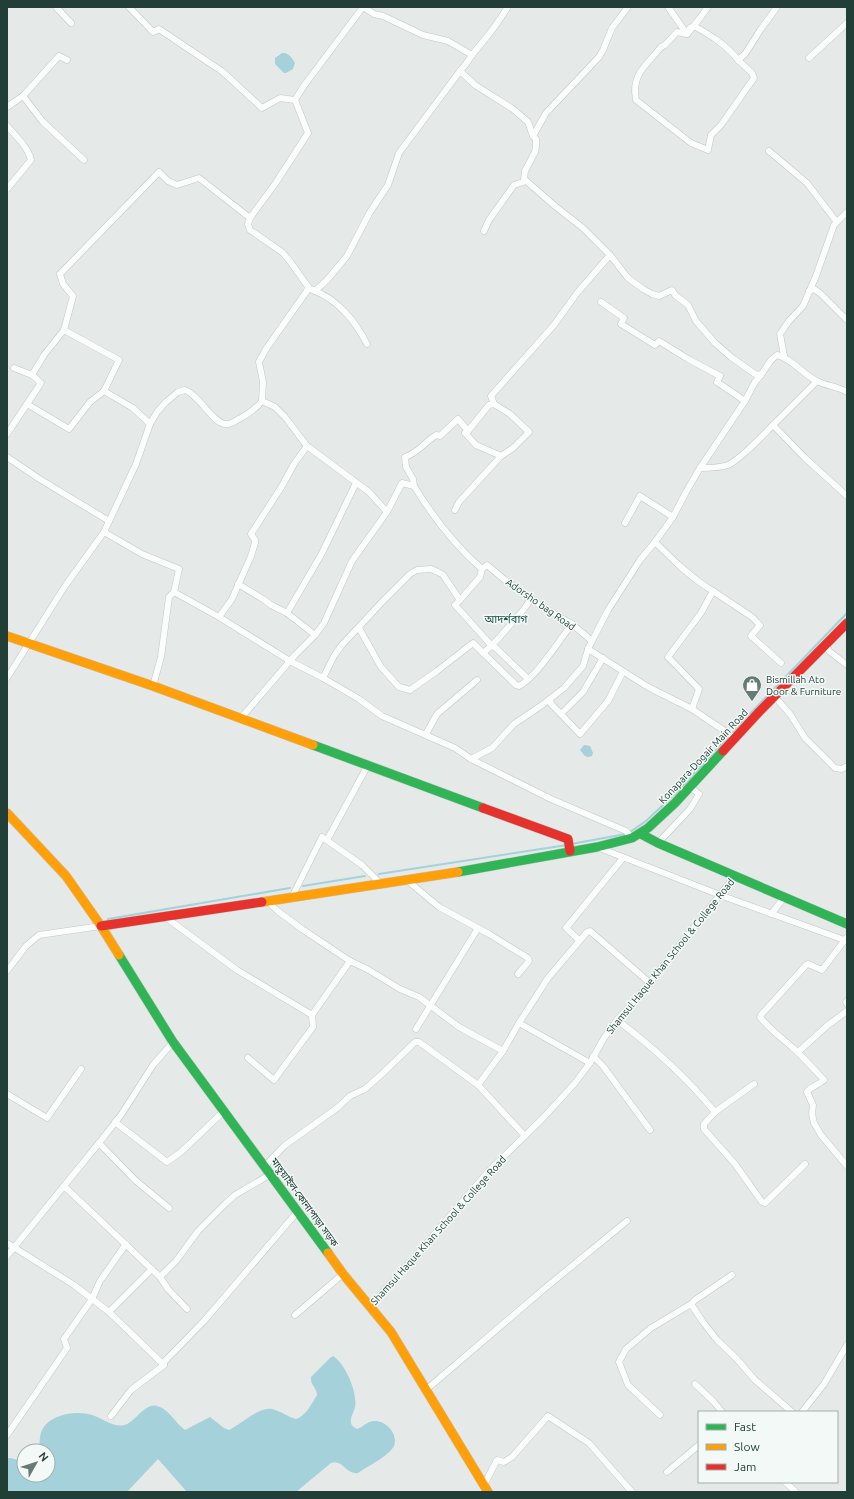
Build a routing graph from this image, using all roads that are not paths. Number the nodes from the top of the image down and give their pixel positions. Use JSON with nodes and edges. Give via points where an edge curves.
{"nodes":[{"id":1,"x":56,"y":7,"type":"edge"},
{"id":2,"x":129,"y":7,"type":"edge"},
{"id":3,"x":363,"y":7,"type":"edge"},
{"id":4,"x":508,"y":7,"type":"edge"},
{"id":5,"x":628,"y":7,"type":"edge"},
{"id":6,"x":668,"y":7,"type":"edge"},
{"id":7,"x":708,"y":7,"type":"edge"},
{"id":8,"x":777,"y":7,"type":"edge"},
{"id":9,"x":71,"y":23,"type":"dead end"},
{"id":10,"x":847,"y":23,"type":"edge"},
{"id":11,"x":690,"y":28,"type":"junction"},
{"id":12,"x":686,"y":34,"type":"junction"},
{"id":13,"x":472,"y":55,"type":"junction"},
{"id":14,"x":809,"y":58,"type":"dead end"},
{"id":15,"x":67,"y":60,"type":"dead end"},
{"id":16,"x":738,"y":60,"type":"junction"},
{"id":17,"x":460,"y":71,"type":"junction"},
{"id":18,"x":23,"y":96,"type":"junction"},
{"id":19,"x":295,"y":100,"type":"junction"},
{"id":20,"x":7,"y":107,"type":"edge"},
{"id":21,"x":7,"y":126,"type":"edge"},
{"id":22,"x":533,"y":136,"type":"junction"},
{"id":23,"x":769,"y":151,"type":"dead end"},
{"id":24,"x":84,"y":160,"type":"dead end"},
{"id":25,"x":526,"y":181,"type":"junction"},
{"id":26,"x":7,"y":189,"type":"edge"},
{"id":27,"x":847,"y":212,"type":"edge"},
{"id":28,"x":250,"y":218,"type":"junction"},
{"id":29,"x":836,"y":221,"type":"junction"},
{"id":30,"x":484,"y":230,"type":"dead end"},
{"id":31,"x":610,"y":255,"type":"junction"},
{"id":32,"x":312,"y":290,"type":"junction"},
{"id":33,"x":809,"y":291,"type":"junction"},
{"id":34,"x":602,"y":302,"type":"dead end"},
{"id":35,"x":847,"y":320,"type":"edge"},
{"id":36,"x":64,"y":330,"type":"junction"},
{"id":37,"x":367,"y":344,"type":"dead end"},
{"id":38,"x":784,"y":356,"type":"junction"},
{"id":39,"x":14,"y":368,"type":"dead end"},
{"id":40,"x":761,"y":374,"type":"junction"},
{"id":41,"x":32,"y":375,"type":"junction"},
{"id":42,"x":817,"y":381,"type":"junction"},
{"id":43,"x":104,"y":391,"type":"junction"},
{"id":44,"x":847,"y":392,"type":"edge"},
{"id":45,"x":262,"y":401,"type":"junction"},
{"id":46,"x":745,"y":401,"type":"junction"},
{"id":47,"x":27,"y":404,"type":"junction"},
{"id":48,"x":494,"y":404,"type":"junction"},
{"id":49,"x":150,"y":424,"type":"junction"},
{"id":50,"x":772,"y":425,"type":"junction"},
{"id":51,"x":468,"y":430,"type":"junction"},
{"id":52,"x":7,"y":434,"type":"edge"},
{"id":53,"x":307,"y":446,"type":"junction"},
{"id":54,"x":501,"y":456,"type":"junction"},
{"id":55,"x":7,"y":457,"type":"edge"},
{"id":56,"x":700,"y":468,"type":"junction"},
{"id":57,"x":356,"y":483,"type":"junction"},
{"id":58,"x":414,"y":486,"type":"junction"},
{"id":59,"x":847,"y":496,"type":"edge"},
{"id":60,"x":455,"y":510,"type":"dead end"},
{"id":61,"x":387,"y":512,"type":"junction"},
{"id":62,"x":673,"y":516,"type":"junction"},
{"id":63,"x":109,"y":521,"type":"junction"},
{"id":64,"x":625,"y":523,"type":"dead end"},
{"id":65,"x":104,"y":532,"type":"junction"},
{"id":66,"x":656,"y":542,"type":"junction"},
{"id":67,"x":482,"y":569,"type":"junction"},
{"id":68,"x":238,"y":584,"type":"junction"},
{"id":69,"x":713,"y":591,"type":"junction"},
{"id":70,"x":174,"y":592,"type":"junction"},
{"id":71,"x":531,"y":598,"type":"junction"},
{"id":72,"x":460,"y":600,"type":"junction"},
{"id":73,"x":287,"y":613,"type":"junction"},
{"id":74,"x":218,"y":617,"type":"junction"},
{"id":75,"x":847,"y":623,"type":"edge"},
{"id":76,"x":572,"y":624,"type":"junction"},
{"id":77,"x":359,"y":628,"type":"junction"},
{"id":78,"x":315,"y":635,"type":"junction"},
{"id":79,"x":7,"y":636,"type":"edge"},
{"id":80,"x":592,"y":641,"type":"junction"},
{"id":81,"x":28,"y":644,"type":"junction"},
{"id":82,"x":826,"y":645,"type":"junction"},
{"id":83,"x":492,"y":646,"type":"junction"},
{"id":84,"x":588,"y":649,"type":"junction"},
{"id":85,"x":483,"y":652,"type":"junction"},
{"id":86,"x":603,"y":658,"type":"junction"},
{"id":87,"x":290,"y":661,"type":"junction"},
{"id":88,"x":781,"y":663,"type":"dead end"},
{"id":89,"x":847,"y":665,"type":"edge"},
{"id":90,"x":623,"y":672,"type":"junction"},
{"id":91,"x":7,"y":678,"type":"edge"},
{"id":92,"x":323,"y":678,"type":"junction"},
{"id":93,"x":528,"y":679,"type":"junction"},
{"id":94,"x":477,"y":680,"type":"dead end"},
{"id":95,"x":153,"y":686,"type":"junction"},
{"id":96,"x":775,"y":697,"type":"junction"},
{"id":97,"x":550,"y":699,"type":"junction"},
{"id":98,"x":692,"y":709,"type":"junction"},
{"id":99,"x":561,"y":714,"type":"junction"},
{"id":100,"x":241,"y":718,"type":"junction"},
{"id":101,"x":426,"y":734,"type":"junction"},
{"id":102,"x":731,"y":736,"type":"junction"},
{"id":103,"x":471,"y":759,"type":"junction"},
{"id":104,"x":368,"y":765,"type":"junction"},
{"id":105,"x":847,"y":766,"type":"edge"},
{"id":106,"x":690,"y":787,"type":"junction"},
{"id":107,"x":7,"y":813,"type":"edge"},
{"id":108,"x":632,"y":834,"type":"junction"},
{"id":109,"x":327,"y":840,"type":"junction"},
{"id":110,"x":658,"y":842,"type":"junction"},
{"id":111,"x":569,"y":846,"type":"junction"},
{"id":112,"x":597,"y":847,"type":"junction"},
{"id":113,"x":624,"y":858,"type":"junction"},
{"id":114,"x":735,"y":876,"type":"junction"},
{"id":115,"x":408,"y":881,"type":"junction"},
{"id":116,"x":381,"y":884,"type":"junction"},
{"id":117,"x":720,"y":896,"type":"junction"},
{"id":118,"x":784,"y":898,"type":"junction"},
{"id":119,"x":290,"y":899,"type":"junction"},
{"id":120,"x":267,"y":901,"type":"junction"},
{"id":121,"x":771,"y":914,"type":"junction"},
{"id":122,"x":164,"y":916,"type":"junction"},
{"id":123,"x":847,"y":924,"type":"edge"},
{"id":124,"x":101,"y":926,"type":"junction"},
{"id":125,"x":478,"y":928,"type":"junction"},
{"id":126,"x":579,"y":940,"type":"junction"},
{"id":127,"x":846,"y":940,"type":"edge"},
{"id":128,"x":350,"y":961,"type":"junction"},
{"id":129,"x":7,"y":971,"type":"edge"},
{"id":130,"x":518,"y":974,"type":"dead end"},
{"id":131,"x":650,"y":983,"type":"junction"},
{"id":132,"x":431,"y":1005,"type":"junction"},
{"id":133,"x":847,"y":1011,"type":"edge"},
{"id":134,"x":312,"y":1015,"type":"junction"},
{"id":135,"x":617,"y":1020,"type":"junction"},
{"id":136,"x":519,"y":1023,"type":"junction"},
{"id":137,"x":416,"y":1030,"type":"dead end"},
{"id":138,"x":173,"y":1042,"type":"junction"},
{"id":139,"x":502,"y":1052,"type":"junction"},
{"id":140,"x":798,"y":1052,"type":"junction"},
{"id":141,"x":593,"y":1056,"type":"junction"},
{"id":142,"x":248,"y":1058,"type":"dead end"},
{"id":143,"x":590,"y":1063,"type":"junction"},
{"id":144,"x":81,"y":1069,"type":"dead end"},
{"id":145,"x":754,"y":1084,"type":"dead end"},
{"id":146,"x":478,"y":1085,"type":"junction"},
{"id":147,"x":7,"y":1094,"type":"edge"},
{"id":148,"x":224,"y":1111,"type":"junction"},
{"id":149,"x":715,"y":1112,"type":"junction"},
{"id":150,"x":115,"y":1122,"type":"junction"},
{"id":151,"x":650,"y":1130,"type":"dead end"},
{"id":152,"x":525,"y":1136,"type":"junction"},
{"id":153,"x":99,"y":1143,"type":"junction"},
{"id":154,"x":805,"y":1164,"type":"dead end"},
{"id":155,"x":847,"y":1166,"type":"edge"},
{"id":156,"x":268,"y":1170,"type":"junction"},
{"id":157,"x":64,"y":1186,"type":"junction"},
{"id":158,"x":169,"y":1208,"type":"dead end"},
{"id":159,"x":298,"y":1211,"type":"junction"},
{"id":160,"x":627,"y":1221,"type":"dead end"},
{"id":161,"x":7,"y":1243,"type":"edge"},
{"id":162,"x":126,"y":1244,"type":"junction"},
{"id":163,"x":14,"y":1247,"type":"junction"},
{"id":164,"x":7,"y":1256,"type":"edge"},
{"id":165,"x":152,"y":1269,"type":"junction"},
{"id":166,"x":343,"y":1274,"type":"junction"},
{"id":167,"x":732,"y":1275,"type":"dead end"},
{"id":168,"x":160,"y":1277,"type":"junction"},
{"id":169,"x":92,"y":1299,"type":"junction"},
{"id":170,"x":691,"y":1304,"type":"junction"},
{"id":171,"x":369,"y":1307,"type":"junction"},
{"id":172,"x":187,"y":1309,"type":"dead end"},
{"id":173,"x":109,"y":1312,"type":"junction"},
{"id":174,"x":295,"y":1315,"type":"dead end"},
{"id":175,"x":847,"y":1345,"type":"edge"},
{"id":176,"x":162,"y":1364,"type":"junction"},
{"id":177,"x":695,"y":1384,"type":"dead end"},
{"id":178,"x":427,"y":1389,"type":"junction"},
{"id":179,"x":721,"y":1411,"type":"edge"},
{"id":180,"x":791,"y":1411,"type":"edge"},
{"id":181,"x":803,"y":1411,"type":"edge"},
{"id":182,"x":660,"y":1415,"type":"dead end"},
{"id":183,"x":111,"y":1416,"type":"dead end"},
{"id":184,"x":7,"y":1435,"type":"edge"},
{"id":185,"x":698,"y":1446,"type":"edge"},
{"id":186,"x":667,"y":1472,"type":"dead end"},
{"id":187,"x":786,"y":1483,"type":"edge"},
{"id":188,"x":486,"y":1488,"type":"edge"},
{"id":189,"x":632,"y":1492,"type":"edge"},
{"id":190,"x":796,"y":1492,"type":"edge"}],
"edges":[{"from":1,"to":9,"type":"street"},
{"from":2,"to":19,"type":"street","via":[[153,32],[159,29],[223,72],[262,108],[280,98]]},
{"from":3,"to":13,"type":"street","via":[[423,34],[448,41]]},
{"from":3,"to":19,"type":"street"},
{"from":4,"to":13,"type":"street"},
{"from":5,"to":22,"type":"street","via":[[612,28],[599,57],[546,113]]},
{"from":6,"to":12,"type":"street"},
{"from":7,"to":11,"type":"street"},
{"from":8,"to":16,"type":"street","via":[[745,54]]},
{"from":10,"to":14,"type":"street"},
{"from":11,"to":12,"type":"street"},
{"from":11,"to":16,"type":"street","via":[[694,26],[711,36]]},
{"from":12,"to":16,"type":"street","via":[[677,32],[661,47],[636,78],[634,91],[636,100],[691,143],[708,150],[710,135],[721,125],[754,78]]},
{"from":13,"to":17,"type":"street"},
{"from":15,"to":18,"type":"street","via":[[59,56]]},
{"from":17,"to":22,"type":"street","via":[[475,85],[513,109],[528,122]]},
{"from":17,"to":32,"type":"street","via":[[399,154],[388,185],[346,256],[328,280]]},
{"from":18,"to":20,"type":"street"},
{"from":18,"to":24,"type":"street","via":[[43,122]]},
{"from":19,"to":28,"type":"street","via":[[308,132]]},
{"from":21,"to":26,"type":"street","via":[[30,154],[31,160]]},
{"from":22,"to":25,"type":"street","via":[[536,139],[536,146],[525,171]]},
{"from":23,"to":29,"type":"street","via":[[807,182]]},
{"from":25,"to":30,"type":"street","via":[[514,185]]},
{"from":25,"to":31,"type":"street","via":[[584,228]]},
{"from":27,"to":29,"type":"street"},
{"from":28,"to":32,"type":"street","via":[[250,230],[285,256]]},
{"from":28,"to":36,"type":"street","via":[[200,178],[177,185],[168,181],[159,172],[60,274],[63,284],[73,296]]},
{"from":29,"to":33,"type":"street"},
{"from":31,"to":40,"type":"street","via":[[628,278],[652,294],[659,296],[672,290],[688,305],[696,321],[715,343],[755,374]]},
{"from":31,"to":48,"type":"street","via":[[577,292],[554,325],[491,396]]},
{"from":32,"to":37,"type":"street","via":[[348,315]]},
{"from":32,"to":45,"type":"street","via":[[266,349],[259,362],[263,382]]},
{"from":33,"to":35,"type":"street","via":[[814,288]]},
{"from":33,"to":38,"type":"street","via":[[803,306],[780,334]]},
{"from":34,"to":46,"type":"street","via":[[624,318],[622,324],[630,331],[655,345],[659,341],[720,376],[717,382]]},
{"from":36,"to":41,"type":"street"},
{"from":36,"to":43,"type":"street","via":[[119,360]]},
{"from":38,"to":40,"type":"street","via":[[777,354]]},
{"from":38,"to":42,"type":"street"},
{"from":39,"to":41,"type":"street"},
{"from":40,"to":46,"type":"street"},
{"from":41,"to":47,"type":"street","via":[[41,383]]},
{"from":42,"to":44,"type":"street"},
{"from":42,"to":50,"type":"street"},
{"from":43,"to":47,"type":"street","via":[[90,402],[69,429]]},
{"from":43,"to":49,"type":"street","via":[[133,408]]},
{"from":45,"to":49,"type":"street","via":[[246,416],[225,424],[217,420],[191,392],[185,390],[178,392],[166,402]]},
{"from":45,"to":53,"type":"street","via":[[275,407]]},
{"from":46,"to":56,"type":"street"},
{"from":47,"to":52,"type":"street"},
{"from":48,"to":51,"type":"street","via":[[489,404]]},
{"from":48,"to":54,"type":"street","via":[[510,414],[529,432]]},
{"from":49,"to":63,"type":"street","via":[[136,464]]},
{"from":50,"to":56,"type":"street","via":[[738,459],[718,468]]},
{"from":50,"to":59,"type":"street"},
{"from":51,"to":54,"type":"street","via":[[465,433],[476,446]]},
{"from":51,"to":58,"type":"street","name":"Adorsho bag Road","via":[[458,419],[440,436],[436,435],[405,457],[406,467]]},
{"from":53,"to":57,"type":"street"},
{"from":53,"to":68,"type":"street","via":[[251,534],[256,544]]},
{"from":54,"to":60,"type":"street","via":[[459,502]]},
{"from":55,"to":63,"type":"street"},
{"from":56,"to":62,"type":"street"},
{"from":57,"to":61,"type":"street","via":[[369,492]]},
{"from":57,"to":73,"type":"street","via":[[321,555]]},
{"from":58,"to":61,"type":"street","via":[[402,483]]},
{"from":58,"to":67,"type":"street","name":"Adorsho bag Road","via":[[438,523]]},
{"from":61,"to":78,"type":"street","via":[[352,561],[329,612]]},
{"from":62,"to":64,"type":"street","via":[[640,496]]},
{"from":62,"to":66,"type":"street"},
{"from":63,"to":65,"type":"street"},
{"from":65,"to":70,"type":"street","via":[[142,554],[179,569]]},
{"from":65,"to":81,"type":"street"},
{"from":66,"to":69,"type":"street","via":[[673,560]]},
{"from":66,"to":80,"type":"street","via":[[640,560],[608,610]]},
{"from":67,"to":71,"type":"street","name":"Adorsho bag Road","via":[[488,565]]},
{"from":67,"to":72,"type":"street","via":[[480,577]]},
{"from":68,"to":73,"type":"street","via":[[271,606]]},
{"from":68,"to":74,"type":"street","via":[[232,599]]},
{"from":69,"to":88,"type":"street","via":[[760,625],[751,636]]},
{"from":69,"to":98,"type":"street","via":[[701,613],[668,657],[699,689]]},
{"from":70,"to":74,"type":"street"},
{"from":70,"to":95,"type":"street","via":[[169,597],[161,656]]},
{"from":71,"to":76,"type":"street","name":"Adorsho bag Road"},
{"from":71,"to":83,"type":"street"},
{"from":72,"to":77,"type":"street","via":[[438,572],[431,569],[417,570],[383,601]]},
{"from":72,"to":83,"type":"street","via":[[455,605]]},
{"from":73,"to":78,"type":"street"},
{"from":74,"to":87,"type":"street"},
{"from":75,"to":82,"type":"main road","name":"Konapara-Dogair Main Road"},
{"from":76,"to":80,"type":"street","name":"Adorsho bag Road"},
{"from":76,"to":93,"type":"street"},
{"from":77,"to":85,"type":"street","via":[[381,667],[399,687],[410,690],[473,643]]},
{"from":77,"to":92,"type":"street","via":[[341,646]]},
{"from":78,"to":87,"type":"street"},
{"from":79,"to":81,"type":"main road"},
{"from":80,"to":84,"type":"street"},
{"from":81,"to":91,"type":"street"},
{"from":81,"to":95,"type":"main road"},
{"from":82,"to":89,"type":"street","via":[[829,652]]},
{"from":82,"to":96,"type":"main road","name":"Konapara-Dogair Main Road"},
{"from":83,"to":85,"type":"street"},
{"from":83,"to":93,"type":"street"},
{"from":84,"to":86,"type":"street"},
{"from":84,"to":97,"type":"street","via":[[583,666],[564,688]]},
{"from":85,"to":93,"type":"street","via":[[516,685]]},
{"from":86,"to":90,"type":"street"},
{"from":86,"to":99,"type":"street","via":[[583,692]]},
{"from":87,"to":92,"type":"street"},
{"from":87,"to":100,"type":"street"},
{"from":90,"to":98,"type":"street"},
{"from":90,"to":99,"type":"street","via":[[608,701],[580,734]]},
{"from":92,"to":101,"type":"street","via":[[382,716]]},
{"from":94,"to":101,"type":"street","via":[[437,714]]},
{"from":95,"to":100,"type":"main road"},
{"from":96,"to":102,"type":"main road","name":"Konapara-Dogair Main Road"},
{"from":96,"to":105,"type":"street","via":[[790,714],[805,738],[835,768],[842,769]]},
{"from":97,"to":99,"type":"street","via":[[551,704]]},
{"from":97,"to":103,"type":"street","via":[[514,724],[492,748]]},
{"from":98,"to":102,"type":"street"},
{"from":100,"to":104,"type":"main road"},
{"from":101,"to":103,"type":"street"},
{"from":102,"to":106,"type":"main road","name":"Konapara-Dogair Main Road"},
{"from":103,"to":108,"type":"street"},
{"from":104,"to":109,"type":"street"},
{"from":104,"to":111,"type":"main road"},
{"from":106,"to":108,"type":"main road","name":"Konapara-Dogair Main Road"},
{"from":106,"to":110,"type":"street","via":[[699,794],[690,809]]},
{"from":107,"to":124,"type":"main road","name":"মাতুয়াইল-কোনাপাড়া সড়ক","via":[[66,876]]},
{"from":108,"to":110,"type":"main road"},
{"from":108,"to":112,"type":"main road"},
{"from":109,"to":116,"type":"street","via":[[362,865]]},
{"from":109,"to":119,"type":"street","via":[[322,837]]},
{"from":110,"to":114,"type":"main road"},
{"from":111,"to":112,"type":"main road"},
{"from":111,"to":115,"type":"main road"},
{"from":112,"to":113,"type":"street"},
{"from":113,"to":117,"type":"street"},
{"from":113,"to":126,"type":"street","via":[[566,928]]},
{"from":114,"to":117,"type":"street","name":"Shamsul Haque Khan School & College Road"},
{"from":114,"to":118,"type":"main road"},
{"from":115,"to":116,"type":"main road"},
{"from":115,"to":125,"type":"street","via":[[438,907]]},
{"from":116,"to":119,"type":"main road"},
{"from":117,"to":121,"type":"street"},
{"from":117,"to":131,"type":"street","name":"Shamsul Haque Khan School & College Road"},
{"from":118,"to":121,"type":"street"},
{"from":118,"to":123,"type":"main road"},
{"from":119,"to":120,"type":"main road"},
{"from":120,"to":122,"type":"main road"},
{"from":120,"to":128,"type":"street","via":[[296,925]]},
{"from":121,"to":127,"type":"street"},
{"from":122,"to":124,"type":"main road"},
{"from":122,"to":134,"type":"street","via":[[237,970]]},
{"from":124,"to":129,"type":"street","via":[[39,935],[26,946]]},
{"from":124,"to":138,"type":"main road","name":"মাতুয়াইল-কোনাপাড়া সড়ক"},
{"from":125,"to":130,"type":"street","via":[[528,958]]},
{"from":125,"to":132,"type":"street"},
{"from":126,"to":131,"type":"street","via":[[590,931]]},
{"from":126,"to":136,"type":"street","via":[[548,978]]},
{"from":127,"to":140,"type":"street","via":[[822,970],[808,964],[761,1015],[761,1019]]},
{"from":128,"to":132,"type":"street"},
{"from":128,"to":134,"type":"street"},
{"from":131,"to":135,"type":"street","name":"Shamsul Haque Khan School & College Road"},
{"from":132,"to":137,"type":"street"},
{"from":132,"to":139,"type":"street","via":[[459,1027]]},
{"from":133,"to":140,"type":"street"},
{"from":134,"to":142,"type":"street","via":[[313,1027],[274,1080]]},
{"from":135,"to":141,"type":"street","name":"Shamsul Haque Khan School & College Road"},
{"from":135,"to":149,"type":"street","via":[[684,1076]]},
{"from":136,"to":139,"type":"street"},
{"from":136,"to":143,"type":"street"},
{"from":138,"to":148,"type":"main road","name":"মাতুয়াইল-কোনাপাড়া সড়ক"},
{"from":138,"to":150,"type":"street","via":[[153,1065]]},
{"from":139,"to":146,"type":"street"},
{"from":140,"to":155,"type":"street","via":[[824,1080],[807,1092],[813,1105],[814,1123]]},
{"from":141,"to":143,"type":"street","name":"Shamsul Haque Khan School & College Road"},
{"from":141,"to":151,"type":"street"},
{"from":143,"to":152,"type":"street","name":"Shamsul Haque Khan School & College Road"},
{"from":144,"to":147,"type":"street","via":[[47,1118]]},
{"from":145,"to":149,"type":"street"},
{"from":146,"to":152,"type":"street"},
{"from":146,"to":156,"type":"street","via":[[419,1042],[415,1042],[365,1089],[350,1096],[284,1146]]},
{"from":148,"to":150,"type":"street","via":[[167,1162]]},
{"from":148,"to":156,"type":"main road","name":"মাতুয়াইল-কোনাপাড়া সড়ক"},
{"from":149,"to":154,"type":"street","via":[[704,1124],[704,1129],[735,1164],[762,1202],[765,1203]]},
{"from":150,"to":153,"type":"street"},
{"from":152,"to":171,"type":"street","name":"Shamsul Haque Khan School & College Road","via":[[487,1173]]},
{"from":153,"to":157,"type":"street"},
{"from":153,"to":158,"type":"street","via":[[135,1180]]},
{"from":156,"to":159,"type":"main road","name":"মাতুয়াইল-কোনাপাড়া সড়ক"},
{"from":156,"to":168,"type":"street","via":[[226,1203],[198,1231]]},
{"from":157,"to":162,"type":"street"},
{"from":157,"to":163,"type":"street"},
{"from":159,"to":166,"type":"main road","name":"মাতুয়াইল-কোনাপাড়া সড়ক"},
{"from":159,"to":176,"type":"street","via":[[204,1320]]},
{"from":160,"to":178,"type":"street"},
{"from":161,"to":163,"type":"street"},
{"from":162,"to":165,"type":"street"},
{"from":162,"to":169,"type":"street","via":[[100,1281]]},
{"from":163,"to":164,"type":"street"},
{"from":163,"to":169,"type":"street"},
{"from":165,"to":168,"type":"street"},
{"from":165,"to":173,"type":"street"},
{"from":166,"to":171,"type":"main road","name":"মাতুয়াইল-কোনাপাড়া সড়ক"},
{"from":166,"to":174,"type":"street"},
{"from":167,"to":170,"type":"street"},
{"from":168,"to":172,"type":"street"},
{"from":169,"to":173,"type":"street"},
{"from":169,"to":184,"type":"street","via":[[64,1338],[67,1348]]},
{"from":170,"to":180,"type":"street","via":[[713,1334],[755,1380]]},
{"from":170,"to":182,"type":"street","via":[[646,1332],[626,1349],[619,1362],[628,1385]]},
{"from":171,"to":178,"type":"main road","name":"মাতুয়াইল-কোনাপাড়া সড়ক","via":[[392,1332]]},
{"from":173,"to":176,"type":"street"},
{"from":175,"to":181,"type":"street","via":[[824,1384]]},
{"from":176,"to":183,"type":"street","via":[[164,1365],[130,1390]]},
{"from":177,"to":179,"type":"street"},
{"from":178,"to":188,"type":"main road","name":"মাতুয়াইল-কোনাপাড়া সড়ক"},
{"from":185,"to":186,"type":"street"},
{"from":187,"to":190,"type":"street"},
{"from":188,"to":189,"type":"street","via":[[497,1460],[504,1462],[512,1457],[548,1416],[589,1443]]}]}
